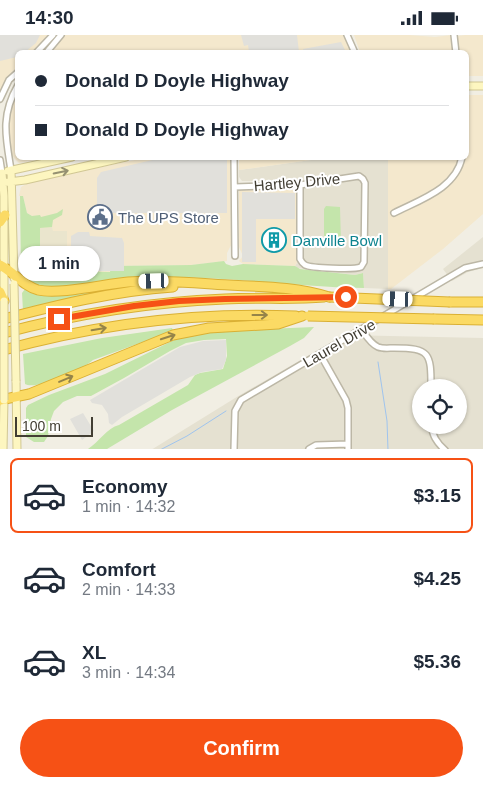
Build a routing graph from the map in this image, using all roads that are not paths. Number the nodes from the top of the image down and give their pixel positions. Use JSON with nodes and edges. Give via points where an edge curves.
{"nodes":[{"id":1,"x":53,"y":35,"type":"edge"},
{"id":2,"x":61,"y":35,"type":"edge"},
{"id":3,"x":347,"y":35,"type":"edge"},
{"id":4,"x":454,"y":35,"type":"edge"},
{"id":5,"x":39,"y":50,"type":"edge"},
{"id":6,"x":48,"y":50,"type":"edge"},
{"id":7,"x":354,"y":50,"type":"edge"},
{"id":8,"x":456,"y":50,"type":"edge"},
{"id":9,"x":15,"y":75,"type":"edge"},
{"id":10,"x":469,"y":86,"type":"edge"},
{"id":11,"x":483,"y":86,"type":"edge"},
{"id":12,"x":15,"y":90,"type":"edge"},
{"id":13,"x":0,"y":99,"type":"edge"},
{"id":14,"x":0,"y":160,"type":"edge"},
{"id":15,"x":59,"y":160,"type":"edge"},
{"id":16,"x":112,"y":160,"type":"edge"},
{"id":17,"x":234,"y":160,"type":"edge"},
{"id":18,"x":461,"y":160,"type":"edge"},
{"id":19,"x":11,"y":171,"type":"junction"},
{"id":20,"x":1,"y":173,"type":"edge"},
{"id":21,"x":13,"y":181,"type":"junction"},
{"id":22,"x":2,"y":183,"type":"edge"},
{"id":23,"x":300,"y":185,"type":"junction"},
{"id":24,"x":235,"y":187,"type":"junction"},
{"id":25,"x":394,"y":213,"type":"dead end"},
{"id":26,"x":2,"y":218,"type":"edge"},
{"id":27,"x":235,"y":256,"type":"dead end"},
{"id":28,"x":483,"y":264,"type":"edge"},
{"id":29,"x":2,"y":266,"type":"edge"},
{"id":30,"x":14,"y":273,"type":"junction"},
{"id":31,"x":211,"y":284,"type":"junction"},
{"id":32,"x":0,"y":292,"type":"edge"},
{"id":33,"x":312,"y":295,"type":"junction"},
{"id":34,"x":4,"y":301,"type":"junction"},
{"id":35,"x":483,"y":302,"type":"edge"},
{"id":36,"x":305,"y":316,"type":"junction"},
{"id":37,"x":0,"y":320,"type":"edge"},
{"id":38,"x":483,"y":320,"type":"edge"},
{"id":39,"x":362,"y":330,"type":"junction"},
{"id":40,"x":0,"y":334,"type":"edge"},
{"id":41,"x":0,"y":351,"type":"edge"},
{"id":42,"x":320,"y":354,"type":"junction"},
{"id":43,"x":431,"y":379,"type":"edge"},
{"id":44,"x":16,"y":397,"type":"junction"},
{"id":45,"x":2,"y":400,"type":"edge"},
{"id":46,"x":432,"y":434,"type":"edge"},
{"id":47,"x":348,"y":447,"type":"edge"},
{"id":48,"x":3,"y":449,"type":"edge"},
{"id":49,"x":17,"y":449,"type":"edge"},
{"id":50,"x":234,"y":449,"type":"edge"},
{"id":51,"x":309,"y":449,"type":"edge"},
{"id":52,"x":442,"y":449,"type":"edge"}],
"edges":[{"from":1,"to":5,"type":"street"},
{"from":2,"to":6,"type":"street"},
{"from":3,"to":7,"type":"street"},
{"from":4,"to":8,"type":"street"},
{"from":9,"to":13,"type":"street"},
{"from":10,"to":11,"type":"main road"},
{"from":12,"to":19,"type":"street","via":[[5,119],[5,141]]},
{"from":14,"to":20,"type":"street"},
{"from":15,"to":19,"type":"main road"},
{"from":21,"to":16,"type":"main road","one_way":true},
{"from":17,"to":24,"type":"street"},
{"from":18,"to":25,"type":"street","via":[[457,173],[442,188]]},
{"from":19,"to":20,"type":"main road"},
{"from":19,"to":21,"type":"main road"},
{"from":20,"to":22,"type":"main road"},
{"from":21,"to":22,"type":"main road"},
{"from":21,"to":30,"type":"main road"},
{"from":22,"to":26,"type":"main road"},
{"from":23,"to":23,"type":"street","name":"Hartley Drive","via":[[359,176],[363,179],[364,263],[361,267],[306,266],[302,263]]},
{"from":23,"to":24,"type":"street","name":"Hartley Drive"},
{"from":24,"to":27,"type":"street"},
{"from":26,"to":29,"type":"main road"},
{"from":28,"to":39,"type":"street","name":"Laurel Drive","via":[[465,268]]},
{"from":29,"to":30,"type":"highway"},
{"from":29,"to":34,"type":"main road"},
{"from":30,"to":31,"type":"highway","via":[[30,287],[49,291],[130,282]]},
{"from":30,"to":44,"type":"main road","bridge":true},
{"from":31,"to":33,"type":"highway","via":[[237,284]]},
{"from":31,"to":37,"type":"highway","via":[[108,294]]},
{"from":32,"to":34,"type":"highway"},
{"from":33,"to":35,"type":"highway","bridge":true},
{"from":33,"to":40,"type":"highway","via":[[134,306],[44,322]]},
{"from":34,"to":45,"type":"main road","bridge":true},
{"from":36,"to":38,"type":"highway","bridge":true},
{"from":41,"to":36,"type":"highway","one_way":true,"via":[[74,333],[137,323],[226,315]]},
{"from":44,"to":36,"type":"highway","one_way":true,"via":[[173,335],[209,328],[278,324]]},
{"from":39,"to":42,"type":"street","name":"Laurel Drive"},
{"from":39,"to":43,"type":"street","via":[[377,347],[423,351],[431,366]]},
{"from":42,"to":47,"type":"street","via":[[346,400]]},
{"from":42,"to":50,"type":"street","name":"Laurel Drive","via":[[238,403],[234,416]]},
{"from":44,"to":45,"type":"highway"},
{"from":44,"to":49,"type":"main road"},
{"from":45,"to":48,"type":"main road"},
{"from":46,"to":52,"type":"street"},
{"from":47,"to":51,"type":"street","via":[[316,445]]}]}
